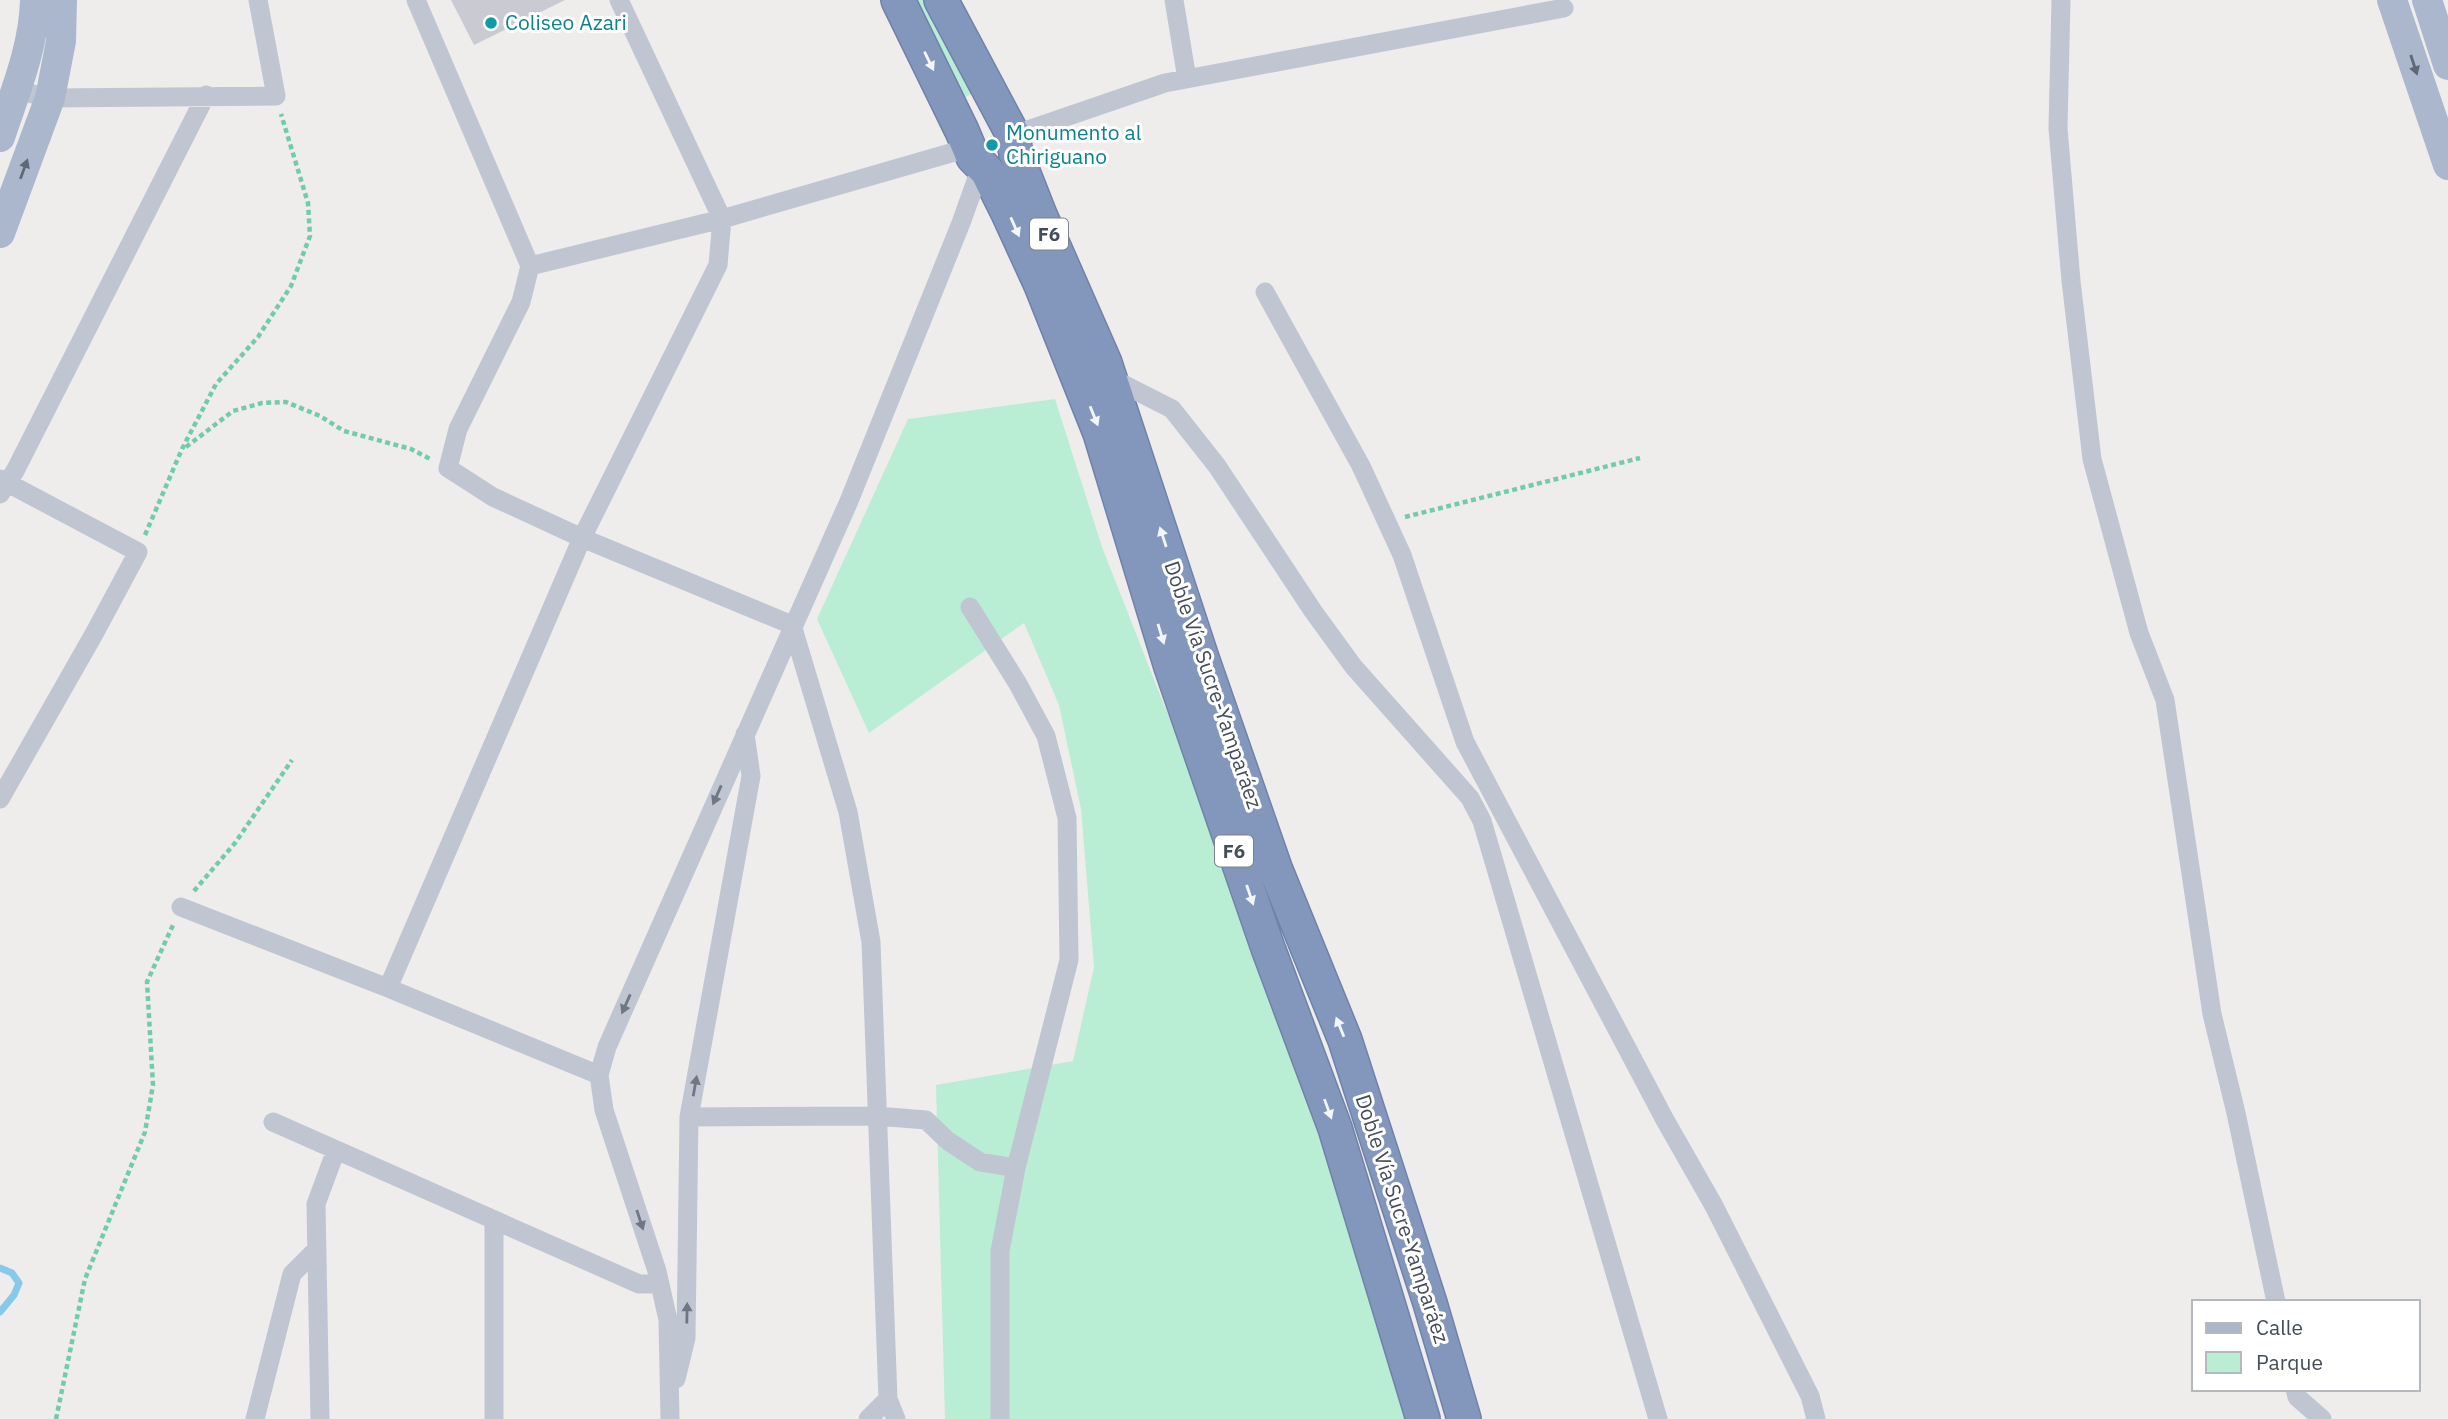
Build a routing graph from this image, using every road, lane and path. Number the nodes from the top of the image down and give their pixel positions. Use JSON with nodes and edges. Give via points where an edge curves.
{"nodes":[{"id":1,"x":35,"y":0,"type":"edge"},
{"id":2,"x":62,"y":0,"type":"edge"},
{"id":3,"x":258,"y":0,"type":"edge"},
{"id":4,"x":416,"y":0,"type":"edge"},
{"id":5,"x":619,"y":0,"type":"edge"},
{"id":6,"x":898,"y":0,"type":"edge"},
{"id":7,"x":941,"y":0,"type":"edge"},
{"id":8,"x":1174,"y":0,"type":"edge"},
{"id":9,"x":2061,"y":0,"type":"edge"},
{"id":10,"x":2392,"y":0,"type":"edge"},
{"id":11,"x":2427,"y":0,"type":"edge"},
{"id":12,"x":1564,"y":8,"type":"dead end"},
{"id":13,"x":2448,"y":65,"type":"edge"},
{"id":14,"x":1187,"y":79,"type":"junction"},
{"id":15,"x":15,"y":90,"type":"junction"},
{"id":16,"x":206,"y":95,"type":"junction"},
{"id":17,"x":276,"y":96,"type":"junction"},
{"id":18,"x":50,"y":98,"type":"junction"},
{"id":19,"x":1009,"y":134,"type":"junction"},
{"id":20,"x":0,"y":137,"type":"edge"},
{"id":21,"x":975,"y":154,"type":"junction"},
{"id":22,"x":2448,"y":165,"type":"edge"},
{"id":23,"x":722,"y":219,"type":"junction"},
{"id":24,"x":0,"y":233,"type":"edge"},
{"id":25,"x":530,"y":266,"type":"junction"},
{"id":26,"x":1265,"y":292,"type":"dead end"},
{"id":27,"x":1094,"y":377,"type":"junction"},
{"id":28,"x":183,"y":449,"type":"junction"},
{"id":29,"x":1640,"y":458,"type":"dead end"},
{"id":30,"x":448,"y":468,"type":"junction"},
{"id":31,"x":2,"y":485,"type":"edge"},
{"id":32,"x":1387,"y":522,"type":"junction"},
{"id":33,"x":582,"y":538,"type":"junction"},
{"id":34,"x":138,"y":552,"type":"junction"},
{"id":35,"x":970,"y":607,"type":"dead end"},
{"id":36,"x":792,"y":625,"type":"junction"},
{"id":37,"x":745,"y":733,"type":"junction"},
{"id":38,"x":292,"y":760,"type":"dead end"},
{"id":39,"x":1493,"y":793,"type":"junction"},
{"id":40,"x":1470,"y":798,"type":"junction"},
{"id":41,"x":0,"y":799,"type":"edge"},
{"id":42,"x":181,"y":907,"type":"junction"},
{"id":43,"x":388,"y":988,"type":"junction"},
{"id":44,"x":599,"y":1075,"type":"junction"},
{"id":45,"x":877,"y":1116,"type":"junction"},
{"id":46,"x":689,"y":1117,"type":"junction"},
{"id":47,"x":273,"y":1122,"type":"dead end"},
{"id":48,"x":336,"y":1150,"type":"junction"},
{"id":49,"x":1016,"y":1168,"type":"junction"},
{"id":50,"x":494,"y":1220,"type":"junction"},
{"id":51,"x":316,"y":1250,"type":"junction"},
{"id":52,"x":660,"y":1284,"type":"junction"},
{"id":53,"x":2276,"y":1300,"type":"edge"},
{"id":54,"x":2296,"y":1391,"type":"edge"},
{"id":55,"x":888,"y":1399,"type":"junction"},
{"id":56,"x":670,"y":1411,"type":"edge"},
{"id":57,"x":56,"y":1419,"type":"edge"},
{"id":58,"x":255,"y":1419,"type":"edge"},
{"id":59,"x":320,"y":1419,"type":"edge"},
{"id":60,"x":494,"y":1419,"type":"edge"},
{"id":61,"x":868,"y":1419,"type":"edge"},
{"id":62,"x":895,"y":1419,"type":"edge"},
{"id":63,"x":1000,"y":1419,"type":"edge"},
{"id":64,"x":1423,"y":1419,"type":"edge"},
{"id":65,"x":1464,"y":1419,"type":"edge"},
{"id":66,"x":1658,"y":1419,"type":"edge"},
{"id":67,"x":1816,"y":1419,"type":"edge"},
{"id":68,"x":2322,"y":1419,"type":"edge"}],
"edges":[{"from":1,"to":15,"type":"main road","via":[[27,55]]},
{"from":2,"to":18,"type":"main road","via":[[61,41]]},
{"from":3,"to":17,"type":"street"},
{"from":4,"to":25,"type":"street"},
{"from":5,"to":23,"type":"street"},
{"from":6,"to":21,"type":"highway","name":"Doble Vía Sucre-Yamparáez","number":"F6","one_way":true},
{"from":7,"to":19,"type":"highway","name":"Doble Vía Sucre-Yamparáez","number":"F6"},
{"from":8,"to":14,"type":"street"},
{"from":9,"to":53,"type":"street","via":[[2058,128],[2092,459],[2139,632],[2165,700],[2213,1014]]},
{"from":10,"to":22,"type":"main road","one_way":true},
{"from":11,"to":13,"type":"main road"},
{"from":12,"to":14,"type":"street"},
{"from":14,"to":19,"type":"street"},
{"from":15,"to":18,"type":"street"},
{"from":15,"to":20,"type":"main road"},
{"from":16,"to":17,"type":"street"},
{"from":16,"to":18,"type":"street"},
{"from":16,"to":31,"type":"street"},
{"from":17,"to":28,"type":"path","via":[[308,202],[310,236],[291,286],[258,338],[216,384]]},
{"from":24,"to":18,"type":"main road","one_way":true},
{"from":19,"to":21,"type":"highway","via":[[1014,161],[1007,169],[993,172]]},
{"from":19,"to":21,"type":"highway","via":[[990,107],[977,108],[965,118]]},
{"from":19,"to":27,"type":"highway","name":"Doble Vía Sucre-Yamparáez","number":"F6","via":[[1085,312]]},
{"from":21,"to":23,"type":"street"},
{"from":21,"to":27,"type":"highway","name":"Doble Vía Sucre-Yamparáez","number":"F6","one_way":true},
{"from":21,"to":36,"type":"street","via":[[961,223],[849,501]]},
{"from":23,"to":25,"type":"street"},
{"from":23,"to":33,"type":"street","via":[[718,265]]},
{"from":25,"to":30,"type":"street","via":[[521,302],[458,429]]},
{"from":26,"to":32,"type":"street"},
{"from":27,"to":40,"type":"street","via":[[1172,409],[1217,466],[1353,666]]},
{"from":27,"to":64,"type":"highway","name":"Doble Vía Sucre-Yamparáez","number":"F6","one_way":true,"via":[[1100,433],[1171,667],[1335,1128]]},
{"from":65,"to":27,"type":"highway","name":"Doble Vía Sucre-Yamparáez","number":"F6","one_way":true,"via":[[1345,1040],[1275,868],[1202,658]]},
{"from":28,"to":30,"type":"path","via":[[233,411],[286,402],[344,431],[411,449]]},
{"from":28,"to":34,"type":"path"},
{"from":29,"to":32,"type":"path"},
{"from":30,"to":33,"type":"street","via":[[493,497]]},
{"from":31,"to":34,"type":"street"},
{"from":32,"to":39,"type":"street","via":[[1465,742]]},
{"from":33,"to":36,"type":"street"},
{"from":33,"to":43,"type":"street"},
{"from":34,"to":41,"type":"street"},
{"from":35,"to":49,"type":"street","via":[[1046,736],[1067,818],[1069,960]]},
{"from":36,"to":37,"type":"street"},
{"from":36,"to":45,"type":"street","via":[[848,812],[860,877],[871,942]]},
{"from":37,"to":44,"type":"street","one_way":true,"via":[[607,1047]]},
{"from":46,"to":37,"type":"street","one_way":true,"via":[[751,775]]},
{"from":38,"to":42,"type":"path","via":[[235,843]]},
{"from":39,"to":40,"type":"street"},
{"from":39,"to":67,"type":"street","via":[[1714,1206],[1810,1396]]},
{"from":40,"to":66,"type":"street","via":[[1482,821]]},
{"from":42,"to":43,"type":"street"},
{"from":42,"to":57,"type":"path","via":[[147,982],[153,1085],[145,1132],[85,1279]]},
{"from":43,"to":44,"type":"street"},
{"from":44,"to":52,"type":"street","one_way":true,"via":[[604,1110]]},
{"from":45,"to":46,"type":"street"},
{"from":45,"to":49,"type":"street","via":[[926,1120],[948,1142],[980,1162]]},
{"from":45,"to":55,"type":"street"},
{"from":56,"to":46,"type":"street","one_way":true,"via":[[686,1338]]},
{"from":47,"to":48,"type":"street"},
{"from":48,"to":50,"type":"street"},
{"from":48,"to":51,"type":"street","via":[[316,1204]]},
{"from":49,"to":63,"type":"street","via":[[1000,1251]]},
{"from":50,"to":52,"type":"street","via":[[639,1284]]},
{"from":50,"to":60,"type":"street"},
{"from":51,"to":58,"type":"street","via":[[292,1274]]},
{"from":51,"to":59,"type":"street"},
{"from":52,"to":56,"type":"street","via":[[668,1320]]},
{"from":54,"to":68,"type":"street"},
{"from":55,"to":61,"type":"street"},
{"from":55,"to":62,"type":"street"}]}
